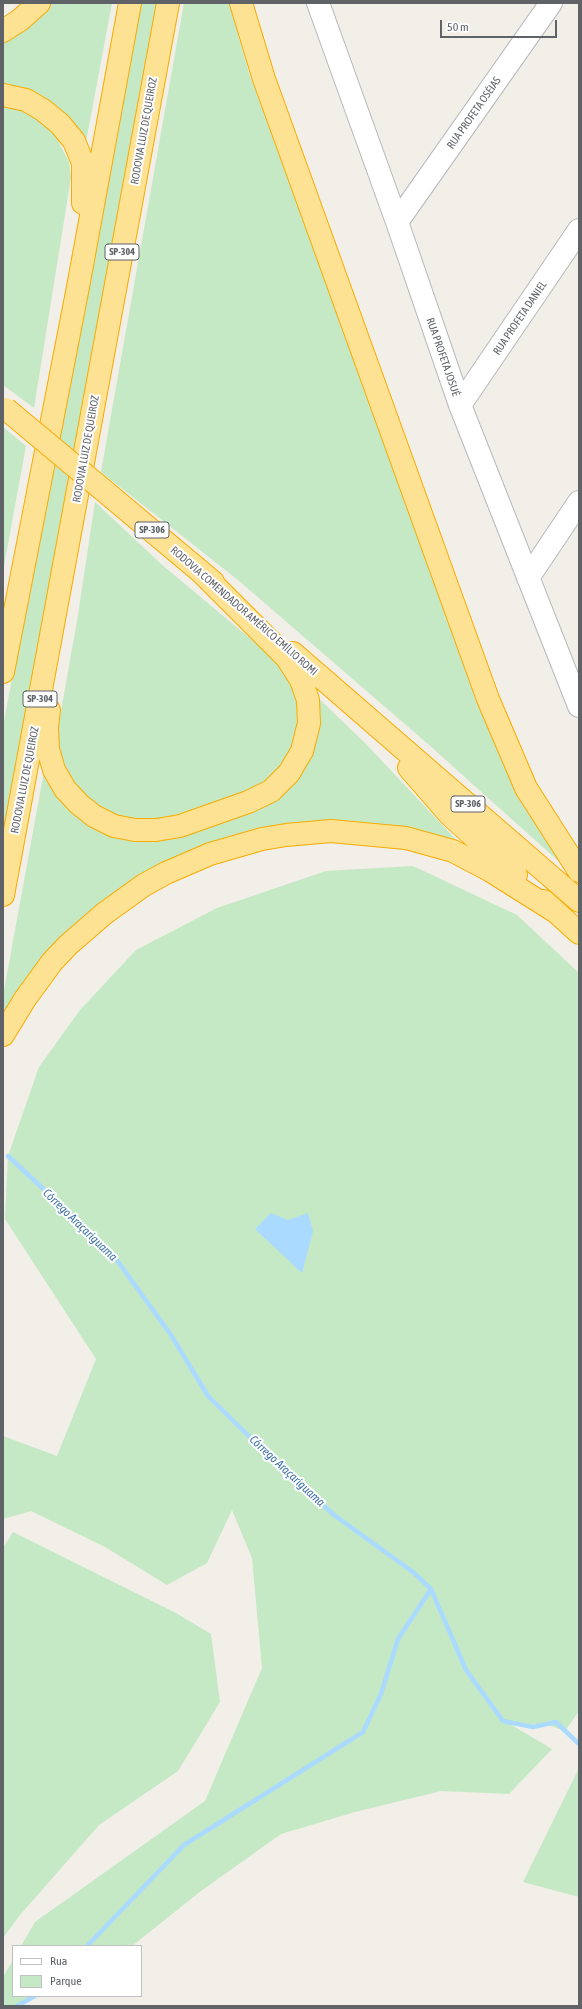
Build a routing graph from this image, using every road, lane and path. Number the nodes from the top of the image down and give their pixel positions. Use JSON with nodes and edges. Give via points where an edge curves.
{"nodes":[{"id":1,"x":39,"y":3,"type":"edge"},
{"id":2,"x":130,"y":3,"type":"edge"},
{"id":3,"x":168,"y":3,"type":"edge"},
{"id":4,"x":241,"y":3,"type":"edge"},
{"id":5,"x":318,"y":3,"type":"edge"},
{"id":6,"x":551,"y":3,"type":"edge"},
{"id":7,"x":3,"y":31,"type":"edge"},
{"id":8,"x":3,"y":95,"type":"edge"},
{"id":9,"x":397,"y":222,"type":"junction"},
{"id":10,"x":579,"y":230,"type":"edge"},
{"id":11,"x":78,"y":287,"type":"junction"},
{"id":12,"x":460,"y":406,"type":"junction"},
{"id":13,"x":4,"y":408,"type":"edge"},
{"id":14,"x":77,"y":502,"type":"junction"},
{"id":15,"x":579,"y":502,"type":"edge"},
{"id":16,"x":201,"y":572,"type":"junction"},
{"id":17,"x":528,"y":578,"type":"junction"},
{"id":18,"x":9,"y":640,"type":"junction"},
{"id":19,"x":3,"y":662,"type":"edge"},
{"id":20,"x":3,"y":672,"type":"edge"},
{"id":21,"x":579,"y":706,"type":"edge"},
{"id":22,"x":356,"y":708,"type":"junction"},
{"id":23,"x":579,"y":871,"type":"edge"},
{"id":24,"x":3,"y":895,"type":"edge"},
{"id":25,"x":579,"y":901,"type":"edge"},
{"id":26,"x":556,"y":912,"type":"junction"},
{"id":27,"x":579,"y":933,"type":"edge"},
{"id":28,"x":3,"y":1035,"type":"edge"}],
"edges":[{"from":1,"to":7,"type":"highway"},
{"from":2,"to":11,"type":"highway"},
{"from":3,"to":14,"type":"highway","name":"RODOVIA LUIZ DE QUEIROZ","number":"SP-304"},
{"from":4,"to":23,"type":"highway","via":[[270,94],[488,699],[526,788]]},
{"from":5,"to":9,"type":"street","name":"RUA PROFETA JOSUÉ"},
{"from":6,"to":9,"type":"street","name":"RUA PROFETA OSÉIAS"},
{"from":8,"to":11,"type":"highway","via":[[26,100],[44,110],[74,141],[83,163],[84,194]]},
{"from":9,"to":12,"type":"street","name":"RUA PROFETA JOSUÉ"},
{"from":10,"to":12,"type":"street","name":"RUA PROFETA DANIEL"},
{"from":11,"to":18,"type":"highway"},
{"from":12,"to":17,"type":"street","name":"RUA PROFETA JOSUÉ"},
{"from":13,"to":16,"type":"highway","name":"RODOVIA COMENDADOR AMÉRICO EMÍLIO ROMI","number":"SP-306","bridge":true},
{"from":14,"to":16,"type":"highway","via":[[47,728],[48,749],[54,770],[65,789],[89,812],[114,826],[156,830],[180,826],[248,802],[271,791],[289,773],[302,751],[309,723],[308,700],[301,680],[287,658]]},
{"from":14,"to":24,"type":"highway","name":"RODOVIA LUIZ DE QUEIROZ","number":"SP-304"},
{"from":15,"to":17,"type":"street"},
{"from":16,"to":22,"type":"highway","name":"RODOVIA COMENDADOR AMÉRICO EMÍLIO ROMI","number":"SP-306"},
{"from":17,"to":21,"type":"street","name":"RUA PROFETA JOSUÉ"},
{"from":18,"to":19,"type":"highway"},
{"from":18,"to":20,"type":"highway"},
{"from":22,"to":25,"type":"highway","name":"RODOVIA COMENDADOR AMÉRICO EMÍLIO ROMI","number":"SP-306"},
{"from":22,"to":26,"type":"highway","name":"RODOVIA COMENDADOR AMÉRICO EMÍLIO ROMI","number":"SP-306","via":[[449,814]]},
{"from":26,"to":27,"type":"highway","name":"RODOVIA COMENDADOR AMÉRICO EMÍLIO ROMI","number":"SP-306"},
{"from":26,"to":28,"type":"highway","via":[[491,870],[453,851],[429,843],[381,834],[331,831],[262,840],[210,854],[166,873],[144,885],[105,913],[52,962]]}]}
